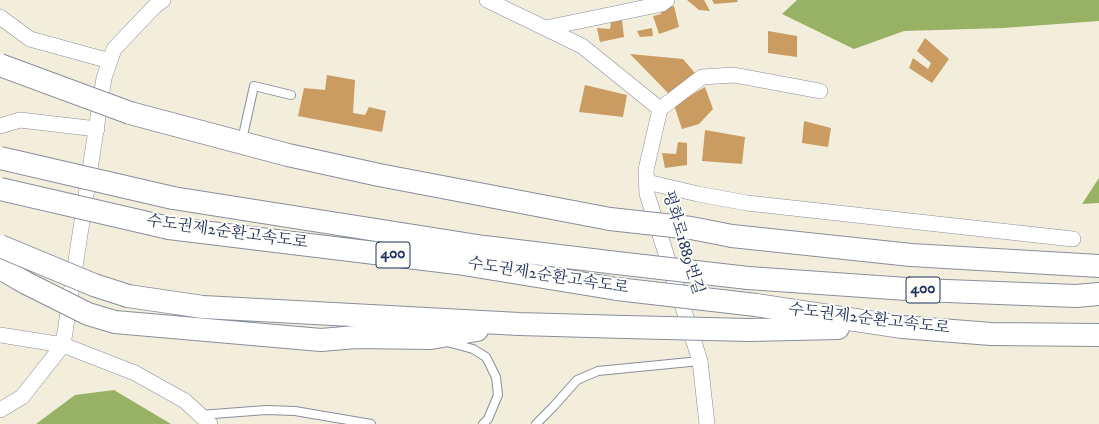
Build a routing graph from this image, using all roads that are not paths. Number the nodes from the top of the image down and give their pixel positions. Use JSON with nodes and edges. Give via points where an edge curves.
{"nodes":[{"id":1,"x":163,"y":0,"type":"edge"},
{"id":2,"x":487,"y":0,"type":"edge"},
{"id":3,"x":668,"y":0,"type":"edge"},
{"id":4,"x":0,"y":17,"type":"edge"},
{"id":5,"x":546,"y":28,"type":"junction"},
{"id":6,"x":110,"y":61,"type":"junction"},
{"id":7,"x":0,"y":65,"type":"edge"},
{"id":8,"x":820,"y":91,"type":"dead end"},
{"id":9,"x":291,"y":95,"type":"dead end"},
{"id":10,"x":660,"y":108,"type":"junction"},
{"id":11,"x":177,"y":125,"type":"junction"},
{"id":12,"x":0,"y":126,"type":"edge"},
{"id":13,"x":97,"y":129,"type":"junction"},
{"id":14,"x":244,"y":131,"type":"junction"},
{"id":15,"x":0,"y":158,"type":"edge"},
{"id":16,"x":647,"y":182,"type":"junction"},
{"id":17,"x":0,"y":189,"type":"edge"},
{"id":18,"x":614,"y":215,"type":"junction"},
{"id":19,"x":1073,"y":239,"type":"dead end"},
{"id":20,"x":0,"y":246,"type":"edge"},
{"id":21,"x":1099,"y":266,"type":"edge"},
{"id":22,"x":0,"y":268,"type":"edge"},
{"id":23,"x":1099,"y":294,"type":"edge"},
{"id":24,"x":519,"y":324,"type":"junction"},
{"id":25,"x":902,"y":327,"type":"junction"},
{"id":26,"x":0,"y":335,"type":"edge"},
{"id":27,"x":1099,"y":335,"type":"edge"},
{"id":28,"x":431,"y":338,"type":"junction"},
{"id":29,"x":63,"y":345,"type":"junction"},
{"id":30,"x":700,"y":361,"type":"junction"},
{"id":31,"x":0,"y":410,"type":"edge"},
{"id":32,"x":205,"y":419,"type":"edge"},
{"id":33,"x":371,"y":424,"type":"edge"},
{"id":34,"x":483,"y":424,"type":"edge"},
{"id":35,"x":536,"y":424,"type":"edge"},
{"id":36,"x":707,"y":424,"type":"edge"}],
"edges":[{"from":1,"to":6,"type":"street","via":[[114,50]]},
{"from":2,"to":5,"type":"street"},
{"from":3,"to":5,"type":"street","via":[[662,4]]},
{"from":4,"to":6,"type":"street","via":[[30,39]]},
{"from":5,"to":10,"type":"street","via":[[582,46]]},
{"from":6,"to":13,"type":"street","via":[[104,78]]},
{"from":7,"to":11,"type":"highway","bridge":true,"via":[[130,113]]},
{"from":8,"to":10,"type":"street","via":[[734,75],[702,78]]},
{"from":9,"to":14,"type":"lane","via":[[254,86]]},
{"from":10,"to":16,"type":"street","name":"평화로1889번길","via":[[646,170]]},
{"from":11,"to":14,"type":"highway"},
{"from":11,"to":18,"type":"highway","via":[[288,155],[379,175]]},
{"from":12,"to":13,"type":"street","via":[[20,120]]},
{"from":13,"to":29,"type":"street"},
{"from":14,"to":18,"type":"highway"},
{"from":15,"to":23,"type":"highway","name":"수도권제2순환고속도로","number":"400","bridge":true,"via":[[173,198],[484,247],[748,278],[921,290],[1076,296]]},
{"from":16,"to":19,"type":"street","via":[[748,203]]},
{"from":16,"to":30,"type":"street","name":"평화로1889번길","via":[[647,194]]},
{"from":17,"to":25,"type":"highway","name":"수도권제2순환고속도로","number":"400","bridge":true,"via":[[169,228],[456,263],[616,289],[756,305]]},
{"from":18,"to":21,"type":"highway","bridge":true,"via":[[732,236],[911,255]]},
{"from":20,"to":24,"type":"highway","bridge":true,"via":[[94,285],[128,296],[203,307]]},
{"from":22,"to":28,"type":"highway","bridge":true,"via":[[26,284],[88,314],[115,322],[321,340],[356,337]]},
{"from":24,"to":25,"type":"highway","bridge":true,"via":[[749,330]]},
{"from":24,"to":28,"type":"highway"},
{"from":25,"to":27,"type":"highway","name":"수도권제2순환고속도로","number":"400","via":[[991,334]]},
{"from":26,"to":29,"type":"street"},
{"from":28,"to":34,"type":"lane","via":[[473,349],[486,357],[496,377],[498,395],[488,419]]},
{"from":29,"to":31,"type":"street","via":[[22,398]]},
{"from":29,"to":32,"type":"street","via":[[135,373],[185,401]]},
{"from":30,"to":35,"type":"lane","via":[[598,371],[577,380]]},
{"from":30,"to":36,"type":"street","name":"평화로1889번길"},
{"from":32,"to":33,"type":"lane","via":[[266,410],[295,411]]}]}
